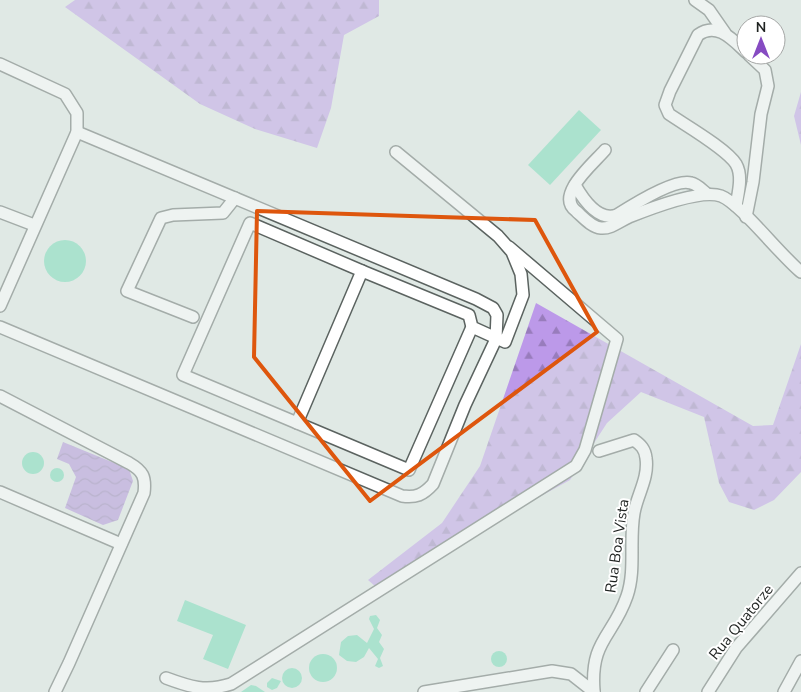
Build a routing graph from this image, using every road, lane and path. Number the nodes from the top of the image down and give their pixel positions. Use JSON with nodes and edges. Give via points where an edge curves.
{"nodes":[{"id":1,"x":696,"y":0,"type":"edge"},
{"id":2,"x":725,"y":33,"type":"junction"},
{"id":3,"x":736,"y":43,"type":"edge"},
{"id":4,"x":0,"y":64,"type":"edge"},
{"id":5,"x":760,"y":65,"type":"edge"},
{"id":6,"x":77,"y":132,"type":"junction"},
{"id":7,"x":605,"y":150,"type":"dead end"},
{"id":8,"x":396,"y":152,"type":"dead end"},
{"id":9,"x":706,"y":194,"type":"junction"},
{"id":10,"x":235,"y":198,"type":"junction"},
{"id":11,"x":736,"y":206,"type":"junction"},
{"id":12,"x":639,"y":208,"type":"junction"},
{"id":13,"x":0,"y":212,"type":"edge"},
{"id":14,"x":746,"y":217,"type":"junction"},
{"id":15,"x":34,"y":225,"type":"junction"},
{"id":16,"x":509,"y":247,"type":"junction"},
{"id":17,"x":362,"y":271,"type":"junction"},
{"id":18,"x":801,"y":272,"type":"edge"},
{"id":19,"x":0,"y":306,"type":"edge"},
{"id":20,"x":193,"y":317,"type":"dead end"},
{"id":21,"x":0,"y":326,"type":"edge"},
{"id":22,"x":472,"y":327,"type":"junction"},
{"id":23,"x":496,"y":339,"type":"junction"},
{"id":24,"x":0,"y":396,"type":"edge"},
{"id":25,"x":297,"y":423,"type":"junction"},
{"id":26,"x":599,"y":451,"type":"dead end"},
{"id":27,"x":0,"y":492,"type":"edge"},
{"id":28,"x":121,"y":544,"type":"junction"},
{"id":29,"x":801,"y":573,"type":"edge"},
{"id":30,"x":673,"y":650,"type":"dead end"},
{"id":31,"x":801,"y":661,"type":"edge"},
{"id":32,"x":166,"y":678,"type":"dead end"},
{"id":33,"x":594,"y":691,"type":"edge"},
{"id":34,"x":55,"y":692,"type":"edge"},
{"id":35,"x":424,"y":692,"type":"edge"},
{"id":36,"x":646,"y":692,"type":"edge"},
{"id":37,"x":708,"y":692,"type":"edge"},
{"id":38,"x":784,"y":692,"type":"edge"}],
"edges":[{"from":1,"to":2,"type":"street","via":[[709,10]]},
{"from":2,"to":3,"type":"street"},
{"from":2,"to":11,"type":"street","via":[[710,30],[698,35],[665,105],[669,114],[727,154],[736,164],[739,187]]},
{"from":4,"to":6,"type":"street","via":[[65,94],[76,114]]},
{"from":5,"to":14,"type":"street","via":[[765,70],[768,86]]},
{"from":6,"to":10,"type":"street"},
{"from":6,"to":15,"type":"street"},
{"from":7,"to":12,"type":"street","via":[[575,185],[569,195],[570,204],[598,227],[607,228]]},
{"from":8,"to":16,"type":"street"},
{"from":9,"to":11,"type":"street","via":[[720,196]]},
{"from":9,"to":12,"type":"street"},
{"from":9,"to":12,"type":"street","via":[[696,185],[684,182]]},
{"from":10,"to":20,"type":"street","via":[[223,213],[173,214],[161,218],[127,291]]},
{"from":10,"to":23,"type":"street","via":[[493,308],[497,315]]},
{"from":11,"to":14,"type":"street"},
{"from":13,"to":15,"type":"street"},
{"from":14,"to":18,"type":"street"},
{"from":15,"to":19,"type":"street"},
{"from":16,"to":23,"type":"street","via":[[521,274],[523,295],[505,342]]},
{"from":16,"to":32,"type":"street","via":[[616,339],[586,450],[576,466],[218,691],[202,691]]},
{"from":17,"to":22,"type":"street","via":[[469,315]]},
{"from":17,"to":25,"type":"street"},
{"from":17,"to":25,"type":"street","via":[[250,223],[183,375]]},
{"from":21,"to":23,"type":"street","via":[[411,498],[426,492],[433,484]]},
{"from":22,"to":23,"type":"street"},
{"from":22,"to":25,"type":"street","via":[[409,470]]},
{"from":24,"to":28,"type":"street","via":[[139,469],[145,483],[144,493]]},
{"from":26,"to":33,"type":"street","name":"Rua Boa Vista","via":[[634,440],[642,446],[646,458],[645,480],[634,512],[627,596],[597,650]]},
{"from":27,"to":28,"type":"street"},
{"from":28,"to":34,"type":"street"},
{"from":29,"to":37,"type":"street","name":"Rua Quatorze","via":[[736,648]]},
{"from":30,"to":36,"type":"street"},
{"from":31,"to":38,"type":"street"},
{"from":33,"to":35,"type":"street","via":[[571,674],[552,671]]}]}
